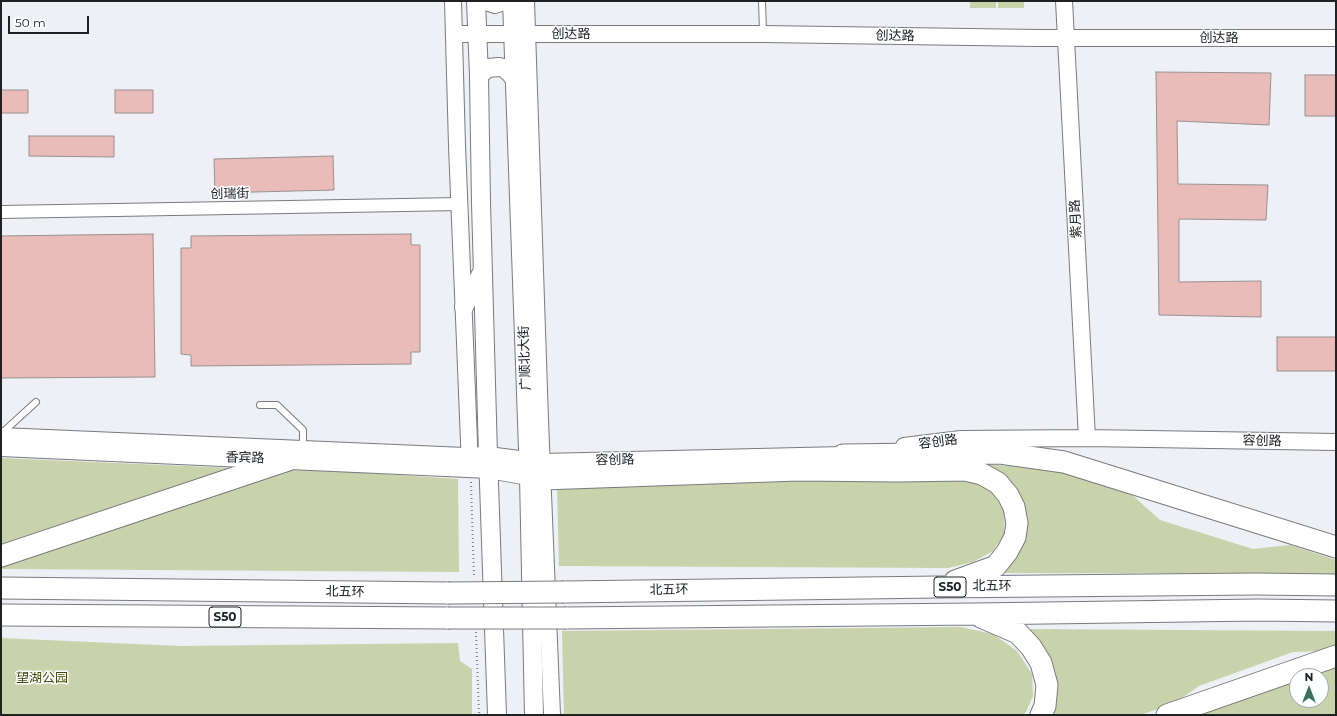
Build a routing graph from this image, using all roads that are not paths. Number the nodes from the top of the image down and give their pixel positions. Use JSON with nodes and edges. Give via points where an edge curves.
{"nodes":[{"id":1,"x":453,"y":1,"type":"edge"},
{"id":2,"x":476,"y":1,"type":"edge"},
{"id":3,"x":486,"y":1,"type":"edge"},
{"id":4,"x":503,"y":1,"type":"edge"},
{"id":5,"x":512,"y":1,"type":"edge"},
{"id":6,"x":526,"y":1,"type":"edge"},
{"id":7,"x":762,"y":1,"type":"edge"},
{"id":8,"x":1064,"y":1,"type":"edge"},
{"id":9,"x":454,"y":34,"type":"junction"},
{"id":10,"x":477,"y":34,"type":"junction"},
{"id":11,"x":520,"y":34,"type":"junction"},
{"id":12,"x":764,"y":34,"type":"junction"},
{"id":13,"x":1066,"y":38,"type":"junction"},
{"id":14,"x":1336,"y":38,"type":"edge"},
{"id":15,"x":479,"y":76,"type":"junction"},
{"id":16,"x":515,"y":80,"type":"junction"},
{"id":17,"x":533,"y":202,"type":"junction"},
{"id":18,"x":460,"y":204,"type":"junction"},
{"id":19,"x":1,"y":212,"type":"edge"},
{"id":20,"x":520,"y":230,"type":"junction"},
{"id":21,"x":483,"y":271,"type":"junction"},
{"id":22,"x":464,"y":307,"type":"junction"},
{"id":23,"x":36,"y":402,"type":"dead end"},
{"id":24,"x":260,"y":405,"type":"dead end"},
{"id":25,"x":1,"y":435,"type":"edge"},
{"id":26,"x":1087,"y":438,"type":"junction"},
{"id":27,"x":1336,"y":442,"type":"edge"},
{"id":28,"x":1,"y":448,"type":"edge"},
{"id":29,"x":296,"y":454,"type":"junction"},
{"id":30,"x":843,"y":455,"type":"junction"},
{"id":31,"x":470,"y":462,"type":"junction"},
{"id":32,"x":488,"y":462,"type":"junction"},
{"id":33,"x":535,"y":470,"type":"junction"},
{"id":34,"x":1336,"y":547,"type":"edge"},
{"id":35,"x":1,"y":556,"type":"edge"},
{"id":36,"x":1336,"y":585,"type":"edge"},
{"id":37,"x":938,"y":587,"type":"junction"},
{"id":38,"x":1,"y":588,"type":"edge"},
{"id":39,"x":1336,"y":611,"type":"edge"},
{"id":40,"x":975,"y":614,"type":"junction"},
{"id":41,"x":1,"y":615,"type":"edge"},
{"id":42,"x":1336,"y":656,"type":"edge"},
{"id":43,"x":497,"y":715,"type":"edge"},
{"id":44,"x":534,"y":715,"type":"edge"},
{"id":45,"x":552,"y":715,"type":"edge"},
{"id":46,"x":1041,"y":715,"type":"edge"},
{"id":47,"x":1167,"y":715,"type":"edge"}],
"edges":[{"from":1,"to":9,"type":"street"},
{"from":2,"to":10,"type":"main road"},
{"from":3,"to":4,"type":"main road","via":[[495,4]]},
{"from":5,"to":11,"type":"main road","name":"广顺北大街"},
{"from":6,"to":11,"type":"street"},
{"from":7,"to":12,"type":"lane"},
{"from":8,"to":13,"type":"street","name":"紫月路"},
{"from":9,"to":10,"type":"street","name":"创达路"},
{"from":9,"to":18,"type":"street"},
{"from":10,"to":11,"type":"street","name":"创达路"},
{"from":10,"to":15,"type":"main road"},
{"from":11,"to":12,"type":"street","name":"创达路"},
{"from":11,"to":16,"type":"main road","name":"广顺北大街"},
{"from":11,"to":17,"type":"street"},
{"from":12,"to":13,"type":"street","name":"创达路"},
{"from":13,"to":14,"type":"street","name":"创达路"},
{"from":13,"to":26,"type":"street","name":"紫月路"},
{"from":15,"to":16,"type":"main road","via":[[488,68],[499,67],[504,68]]},
{"from":15,"to":21,"type":"main road"},
{"from":16,"to":20,"type":"main road","name":"广顺北大街"},
{"from":17,"to":20,"type":"main road"},
{"from":17,"to":33,"type":"street"},
{"from":18,"to":19,"type":"street","name":"创瑞街"},
{"from":18,"to":22,"type":"street"},
{"from":20,"to":33,"type":"main road","name":"广顺北大街"},
{"from":21,"to":22,"type":"main road"},
{"from":21,"to":32,"type":"main road"},
{"from":22,"to":31,"type":"street"},
{"from":23,"to":25,"type":"lane"},
{"from":24,"to":29,"type":"lane","via":[[277,405],[303,430]]},
{"from":25,"to":29,"type":"street","name":"香宾路"},
{"from":26,"to":27,"type":"street","name":"容创路"},
{"from":26,"to":30,"type":"street","name":"容创路","via":[[961,439]]},
{"from":28,"to":29,"type":"street","name":"香宾路"},
{"from":29,"to":31,"type":"street","name":"香宾路"},
{"from":29,"to":35,"type":"highway"},
{"from":30,"to":33,"type":"street","name":"容创路"},
{"from":30,"to":34,"type":"highway","via":[[1000,453],[1064,462]]},
{"from":31,"to":32,"type":"street","name":"香宾路"},
{"from":32,"to":33,"type":"street","name":"容创路"},
{"from":32,"to":43,"type":"main road"},
{"from":33,"to":37,"type":"highway","via":[[965,470],[982,474],[998,483],[1008,495],[1014,507],[1017,523],[1015,537],[996,566]]},
{"from":33,"to":44,"type":"main road","name":"广顺北大街"},
{"from":33,"to":45,"type":"street"},
{"from":36,"to":37,"type":"highway","name":"北五环","number":"S50"},
{"from":37,"to":38,"type":"highway","name":"北五环","number":"S50","bridge":true,"via":[[448,593]]},
{"from":39,"to":40,"type":"highway","name":"北五环","number":"S50"},
{"from":40,"to":41,"type":"highway","name":"北五环","number":"S50","bridge":true,"via":[[566,618]]},
{"from":40,"to":46,"type":"highway","via":[[1018,633],[1031,647],[1041,663],[1047,685],[1045,706]]},
{"from":42,"to":47,"type":"highway"}]}
